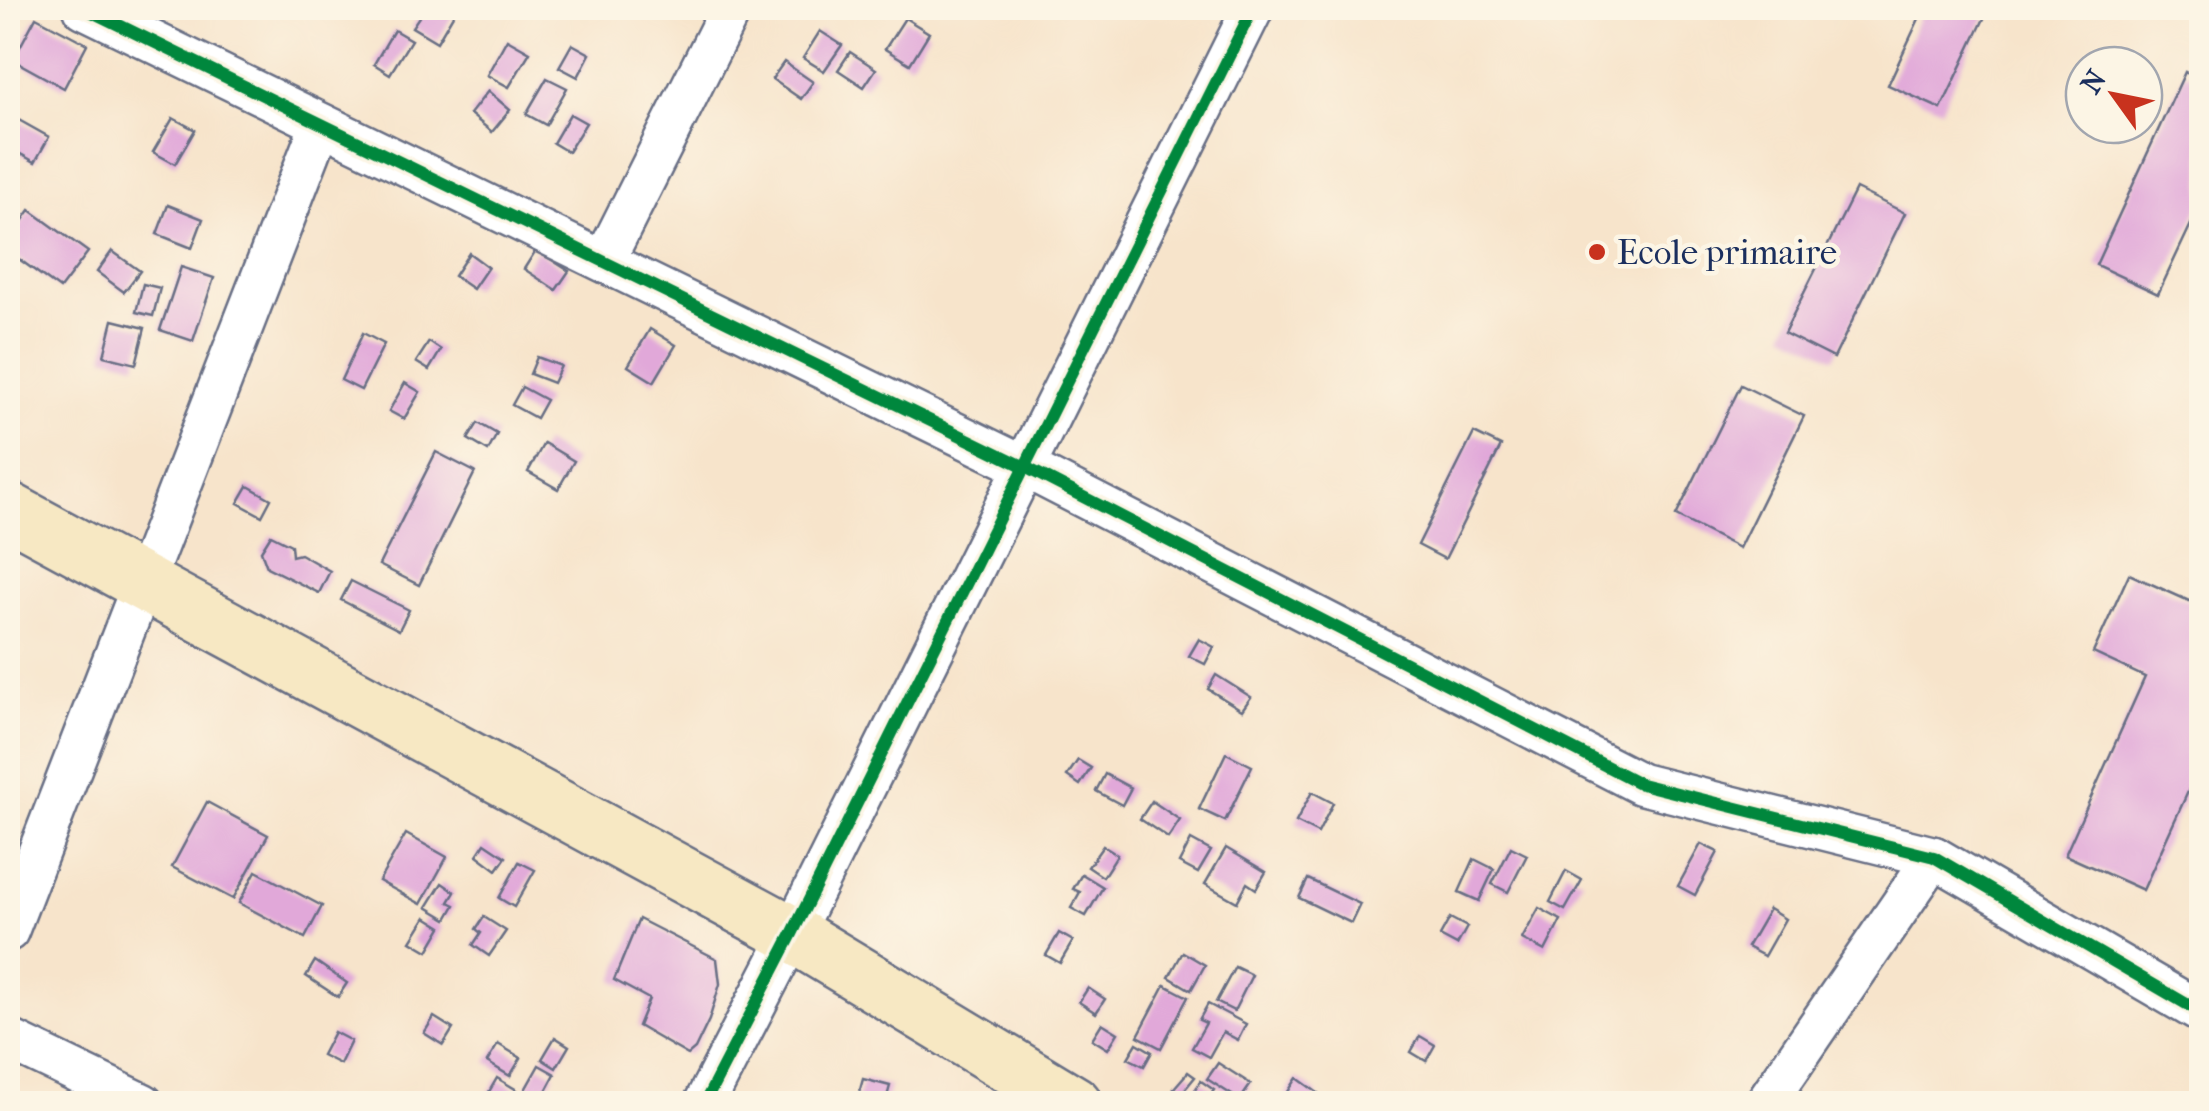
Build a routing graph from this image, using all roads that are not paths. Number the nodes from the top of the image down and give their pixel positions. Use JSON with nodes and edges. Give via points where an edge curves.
{"nodes":[{"id":1,"x":84,"y":8,"type":"edge"},
{"id":2,"x":731,"y":8,"type":"edge"},
{"id":3,"x":1253,"y":8,"type":"edge"},
{"id":4,"x":321,"y":124,"type":"junction"},
{"id":5,"x":604,"y":261,"type":"junction"},
{"id":6,"x":1025,"y":467,"type":"junction"},
{"id":7,"x":8,"y":510,"type":"edge"},
{"id":8,"x":142,"y":583,"type":"junction"},
{"id":9,"x":1934,"y":857,"type":"junction"},
{"id":10,"x":8,"y":931,"type":"edge"},
{"id":11,"x":792,"y":934,"type":"junction"},
{"id":12,"x":2202,"y":1013,"type":"edge"},
{"id":13,"x":8,"y":1038,"type":"edge"},
{"id":14,"x":143,"y":1104,"type":"edge"},
{"id":15,"x":704,"y":1104,"type":"edge"},
{"id":16,"x":1074,"y":1104,"type":"edge"},
{"id":17,"x":1765,"y":1104,"type":"edge"}],
"edges":[{"from":1,"to":4,"type":"street"},
{"from":2,"to":5,"type":"street"},
{"from":3,"to":6,"type":"street"},
{"from":4,"to":5,"type":"street"},
{"from":4,"to":8,"type":"street"},
{"from":5,"to":6,"type":"street"},
{"from":6,"to":9,"type":"street","via":[[1640,784]]},
{"from":6,"to":11,"type":"street"},
{"from":7,"to":8,"type":"main road"},
{"from":8,"to":10,"type":"street"},
{"from":8,"to":11,"type":"main road"},
{"from":9,"to":12,"type":"street"},
{"from":9,"to":17,"type":"street"},
{"from":11,"to":15,"type":"street"},
{"from":11,"to":16,"type":"main road"},
{"from":13,"to":14,"type":"street"}]}
